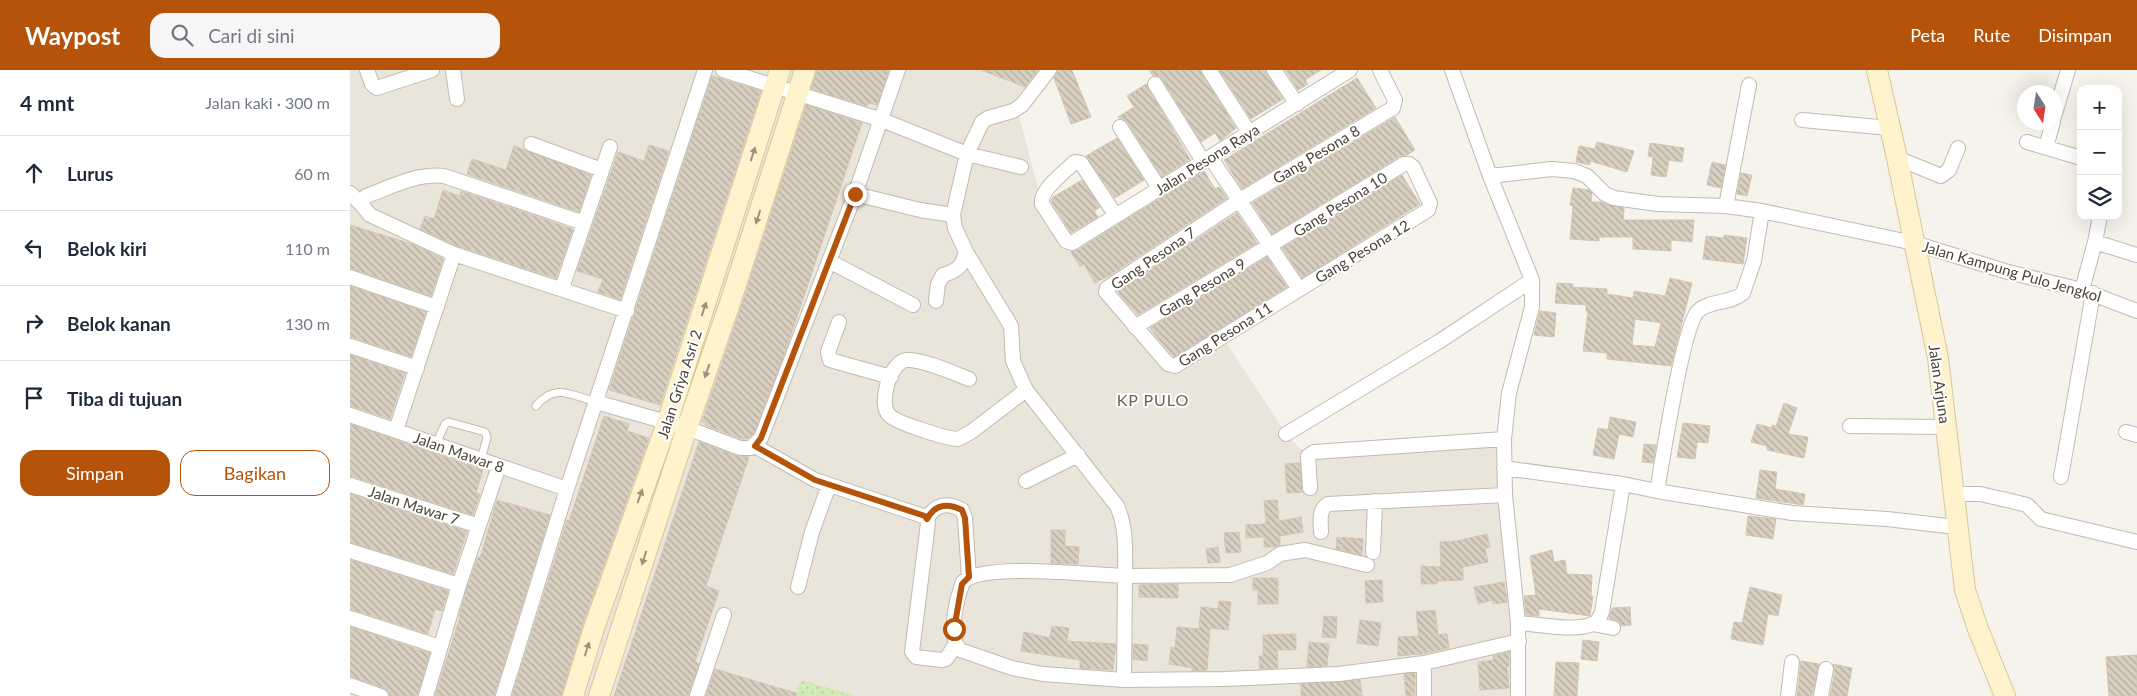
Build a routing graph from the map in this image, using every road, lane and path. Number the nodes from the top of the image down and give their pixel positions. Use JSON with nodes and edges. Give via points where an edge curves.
{"nodes":[{"id":1,"x":367,"y":70,"type":"edge"},
{"id":2,"x":432,"y":70,"type":"edge"},
{"id":3,"x":453,"y":70,"type":"edge"},
{"id":4,"x":705,"y":70,"type":"edge"},
{"id":5,"x":723,"y":70,"type":"edge"},
{"id":6,"x":805,"y":70,"type":"edge"},
{"id":7,"x":898,"y":70,"type":"edge"},
{"id":8,"x":1049,"y":70,"type":"edge"},
{"id":9,"x":1209,"y":70,"type":"edge"},
{"id":10,"x":1274,"y":70,"type":"edge"},
{"id":11,"x":1380,"y":70,"type":"edge"},
{"id":12,"x":1452,"y":70,"type":"edge"},
{"id":13,"x":1877,"y":70,"type":"edge"},
{"id":14,"x":2068,"y":70,"type":"edge"},
{"id":15,"x":1345,"y":71,"type":"edge"},
{"id":16,"x":777,"y":81,"type":"edge"},
{"id":17,"x":1155,"y":84,"type":"dead end"},
{"id":18,"x":1749,"y":85,"type":"dead end"},
{"id":19,"x":2062,"y":90,"type":"edge"},
{"id":20,"x":796,"y":93,"type":"junction"},
{"id":21,"x":457,"y":98,"type":"dead end"},
{"id":22,"x":1296,"y":104,"type":"junction"},
{"id":23,"x":882,"y":120,"type":"junction"},
{"id":24,"x":1802,"y":120,"type":"dead end"},
{"id":25,"x":1120,"y":127,"type":"dead end"},
{"id":26,"x":1890,"y":128,"type":"junction"},
{"id":27,"x":2051,"y":130,"type":"edge"},
{"id":28,"x":1250,"y":132,"type":"junction"},
{"id":29,"x":2027,"y":142,"type":"dead end"},
{"id":30,"x":531,"y":144,"type":"dead end"},
{"id":31,"x":610,"y":147,"type":"dead end"},
{"id":32,"x":2046,"y":147,"type":"junction"},
{"id":33,"x":1958,"y":148,"type":"dead end"},
{"id":34,"x":967,"y":154,"type":"junction"},
{"id":35,"x":2077,"y":157,"type":"edge"},
{"id":36,"x":1898,"y":158,"type":"junction"},
{"id":37,"x":1207,"y":159,"type":"junction"},
{"id":38,"x":1021,"y":167,"type":"dead end"},
{"id":39,"x":602,"y":170,"type":"junction"},
{"id":40,"x":1490,"y":176,"type":"junction"},
{"id":41,"x":1159,"y":188,"type":"junction"},
{"id":42,"x":350,"y":193,"type":"edge"},
{"id":43,"x":855,"y":194,"type":"junction"},
{"id":44,"x":1240,"y":200,"type":"junction"},
{"id":45,"x":361,"y":204,"type":"junction"},
{"id":46,"x":1726,"y":206,"type":"junction"},
{"id":47,"x":1762,"y":211,"type":"junction"},
{"id":48,"x":1425,"y":213,"type":"joint"},
{"id":49,"x":953,"y":215,"type":"junction"},
{"id":50,"x":1116,"y":216,"type":"junction"},
{"id":51,"x":2099,"y":220,"type":"edge"},
{"id":52,"x":584,"y":223,"type":"junction"},
{"id":53,"x":2095,"y":242,"type":"junction"},
{"id":54,"x":1914,"y":243,"type":"junction"},
{"id":55,"x":1270,"y":247,"type":"junction"},
{"id":56,"x":966,"y":252,"type":"junction"},
{"id":57,"x":454,"y":254,"type":"junction"},
{"id":58,"x":2137,"y":254,"type":"edge"},
{"id":59,"x":829,"y":261,"type":"junction"},
{"id":60,"x":350,"y":277,"type":"edge"},
{"id":61,"x":1532,"y":280,"type":"junction"},
{"id":62,"x":562,"y":288,"type":"junction"},
{"id":63,"x":1299,"y":289,"type":"junction"},
{"id":64,"x":2087,"y":292,"type":"junction"},
{"id":65,"x":936,"y":301,"type":"dead end"},
{"id":66,"x":913,"y":305,"type":"dead end"},
{"id":67,"x":437,"y":307,"type":"junction"},
{"id":68,"x":627,"y":311,"type":"junction"},
{"id":69,"x":2137,"y":311,"type":"edge"},
{"id":70,"x":838,"y":322,"type":"dead end"},
{"id":71,"x":1135,"y":327,"type":"junction"},
{"id":72,"x":350,"y":346,"type":"edge"},
{"id":73,"x":417,"y":368,"type":"junction"},
{"id":74,"x":891,"y":377,"type":"junction"},
{"id":75,"x":969,"y":379,"type":"dead end"},
{"id":76,"x":1026,"y":390,"type":"junction"},
{"id":77,"x":596,"y":402,"type":"junction"},
{"id":78,"x":536,"y":406,"type":"dead end"},
{"id":79,"x":350,"y":415,"type":"edge"},
{"id":80,"x":667,"y":422,"type":"junction"},
{"id":81,"x":1850,"y":426,"type":"dead end"},
{"id":82,"x":1946,"y":427,"type":"junction"},
{"id":83,"x":687,"y":428,"type":"junction"},
{"id":84,"x":396,"y":430,"type":"junction"},
{"id":85,"x":1286,"y":434,"type":"dead end"},
{"id":86,"x":1504,"y":439,"type":"junction"},
{"id":87,"x":436,"y":444,"type":"junction"},
{"id":88,"x":755,"y":446,"type":"junction"},
{"id":89,"x":1078,"y":455,"type":"junction"},
{"id":90,"x":481,"y":460,"type":"junction"},
{"id":91,"x":499,"y":466,"type":"junction"},
{"id":92,"x":1504,"y":468,"type":"junction"},
{"id":93,"x":2061,"y":477,"type":"dead end"},
{"id":94,"x":1026,"y":482,"type":"dead end"},
{"id":95,"x":829,"y":484,"type":"junction"},
{"id":96,"x":1623,"y":484,"type":"junction"},
{"id":97,"x":350,"y":485,"type":"edge"},
{"id":98,"x":1310,"y":488,"type":"dead end"},
{"id":99,"x":567,"y":489,"type":"junction"},
{"id":100,"x":1657,"y":491,"type":"junction"},
{"id":101,"x":1954,"y":494,"type":"junction"},
{"id":102,"x":1505,"y":495,"type":"junction"},
{"id":103,"x":1376,"y":501,"type":"junction"},
{"id":104,"x":927,"y":519,"type":"junction"},
{"id":105,"x":479,"y":526,"type":"junction"},
{"id":106,"x":1956,"y":526,"type":"junction"},
{"id":107,"x":1321,"y":532,"type":"dead end"},
{"id":108,"x":2137,"y":542,"type":"edge"},
{"id":109,"x":350,"y":551,"type":"edge"},
{"id":110,"x":1373,"y":552,"type":"dead end"},
{"id":111,"x":1367,"y":565,"type":"dead end"},
{"id":112,"x":1125,"y":576,"type":"junction"},
{"id":113,"x":969,"y":577,"type":"junction"},
{"id":114,"x":459,"y":586,"type":"junction"},
{"id":115,"x":798,"y":587,"type":"dead end"},
{"id":116,"x":724,"y":615,"type":"dead end"},
{"id":117,"x":350,"y":618,"type":"edge"},
{"id":118,"x":1518,"y":623,"type":"junction"},
{"id":119,"x":1593,"y":624,"type":"junction"},
{"id":120,"x":1613,"y":628,"type":"dead end"},
{"id":121,"x":1519,"y":641,"type":"junction"},
{"id":122,"x":956,"y":644,"type":"junction"},
{"id":123,"x":440,"y":647,"type":"junction"},
{"id":124,"x":1792,"y":662,"type":"dead end"},
{"id":125,"x":1424,"y":664,"type":"junction"},
{"id":126,"x":1826,"y":669,"type":"dead end"},
{"id":127,"x":1124,"y":680,"type":"junction"},
{"id":128,"x":350,"y":685,"type":"edge"},
{"id":129,"x":381,"y":696,"type":"edge"},
{"id":130,"x":426,"y":696,"type":"edge"},
{"id":131,"x":503,"y":696,"type":"edge"},
{"id":132,"x":573,"y":696,"type":"edge"},
{"id":133,"x":599,"y":696,"type":"edge"},
{"id":134,"x":697,"y":696,"type":"edge"},
{"id":135,"x":1424,"y":696,"type":"edge"},
{"id":136,"x":1518,"y":696,"type":"edge"},
{"id":137,"x":1788,"y":696,"type":"edge"},
{"id":138,"x":1821,"y":696,"type":"edge"},
{"id":139,"x":2005,"y":696,"type":"edge"}],
"edges":[{"from":1,"to":2,"type":"street","via":[[377,88]]},
{"from":3,"to":21,"type":"street"},
{"from":4,"to":68,"type":"street"},
{"from":5,"to":16,"type":"street"},
{"from":6,"to":20,"type":"street","name":"Jalan Griya Asri 2"},
{"from":7,"to":23,"type":"street"},
{"from":8,"to":34,"type":"street","via":[[1022,105],[984,120]]},
{"from":9,"to":28,"type":"street"},
{"from":10,"to":22,"type":"street"},
{"from":11,"to":44,"type":"street","name":"Gang Pesona 8","via":[[1395,100],[1393,108]]},
{"from":12,"to":40,"type":"street"},
{"from":13,"to":26,"type":"street","name":"Jalan Arjuna"},
{"from":14,"to":19,"type":"street"},
{"from":15,"to":22,"type":"street","name":"Jalan Pesona Raya"},
{"from":16,"to":20,"type":"street"},
{"from":80,"to":16,"type":"street","name":"Jalan Griya Asri 2","one_way":true},
{"from":17,"to":37,"type":"street"},
{"from":18,"to":46,"type":"street"},
{"from":20,"to":23,"type":"street"},
{"from":20,"to":83,"type":"street","name":"Jalan Griya Asri 2","one_way":true},
{"from":22,"to":28,"type":"street","name":"Jalan Pesona Raya"},
{"from":23,"to":34,"type":"street"},
{"from":23,"to":43,"type":"street"},
{"from":24,"to":26,"type":"street"},
{"from":25,"to":41,"type":"street"},
{"from":26,"to":36,"type":"street","name":"Jalan Arjuna"},
{"from":27,"to":32,"type":"street"},
{"from":28,"to":37,"type":"street","name":"Jalan Pesona Raya"},
{"from":29,"to":32,"type":"street"},
{"from":30,"to":39,"type":"street"},
{"from":31,"to":39,"type":"street"},
{"from":32,"to":35,"type":"street"},
{"from":33,"to":36,"type":"street","via":[[1949,170],[1941,176]]},
{"from":34,"to":38,"type":"street"},
{"from":34,"to":49,"type":"street"},
{"from":36,"to":54,"type":"street","name":"Jalan Arjuna"},
{"from":37,"to":41,"type":"street","name":"Jalan Pesona Raya"},
{"from":37,"to":44,"type":"street"},
{"from":39,"to":52,"type":"street"},
{"from":40,"to":46,"type":"street","name":"Jalan Kampung Pulo Jengkol","via":[[1544,169],[1574,171],[1587,176],[1605,194],[1614,198],[1658,204]]},
{"from":40,"to":61,"type":"street"},
{"from":41,"to":50,"type":"street","name":"Jalan Pesona Raya"},
{"from":42,"to":45,"type":"street"},
{"from":43,"to":49,"type":"street"},
{"from":43,"to":59,"type":"street"},
{"from":44,"to":55,"type":"street"},
{"from":44,"to":71,"type":"street","name":"Gang Pesona 7","via":[[1107,289],[1107,294]]},
{"from":45,"to":52,"type":"street","via":[[366,196],[422,175],[434,175]]},
{"from":45,"to":57,"type":"street","via":[[370,215]]},
{"from":46,"to":47,"type":"street","name":"Jalan Kampung Pulo Jengkol"},
{"from":47,"to":54,"type":"street","name":"Jalan Kampung Pulo Jengkol"},
{"from":47,"to":100,"type":"street","via":[[1754,261],[1743,293],[1703,308],[1692,320]]},
{"from":48,"to":55,"type":"street","name":"Gang Pesona 10","via":[[1430,203],[1411,165],[1404,164]]},
{"from":48,"to":63,"type":"street","name":"Gang Pesona 12"},
{"from":49,"to":56,"type":"street"},
{"from":50,"to":50,"type":"street","name":"Jalan Pesona Raya","via":[[1081,162],[1075,162],[1046,190],[1041,200],[1070,243]]},
{"from":51,"to":53,"type":"street"},
{"from":52,"to":62,"type":"street"},
{"from":53,"to":58,"type":"street"},
{"from":53,"to":64,"type":"street"},
{"from":54,"to":64,"type":"street","name":"Jalan Kampung Pulo Jengkol"},
{"from":54,"to":82,"type":"street","name":"Jalan Arjuna","via":[[1938,358]]},
{"from":55,"to":63,"type":"street"},
{"from":55,"to":71,"type":"street","name":"Gang Pesona 9"},
{"from":56,"to":65,"type":"street","via":[[963,264],[953,272],[943,274]]},
{"from":56,"to":76,"type":"street","via":[[1011,326],[1013,361]]},
{"from":57,"to":62,"type":"street"},
{"from":57,"to":67,"type":"street"},
{"from":59,"to":66,"type":"street"},
{"from":59,"to":88,"type":"street","via":[[761,438]]},
{"from":60,"to":67,"type":"street"},
{"from":61,"to":85,"type":"street"},
{"from":61,"to":86,"type":"street","via":[[1532,307],[1509,393]]},
{"from":62,"to":68,"type":"street"},
{"from":63,"to":71,"type":"street","name":"Gang Pesona 11","via":[[1175,366],[1168,364]]},
{"from":64,"to":69,"type":"street","name":"Jalan Kampung Pulo Jengkol"},
{"from":64,"to":93,"type":"street"},
{"from":67,"to":73,"type":"street"},
{"from":68,"to":77,"type":"street"},
{"from":70,"to":74,"type":"street","via":[[828,352],[829,359]]},
{"from":72,"to":73,"type":"street"},
{"from":73,"to":84,"type":"street"},
{"from":74,"to":75,"type":"street","via":[[896,364],[909,360]]},
{"from":74,"to":76,"type":"street","via":[[884,402],[888,415],[955,439],[971,432]]},
{"from":76,"to":89,"type":"street"},
{"from":77,"to":78,"type":"lane","via":[[554,392]]},
{"from":77,"to":80,"type":"street"},
{"from":77,"to":99,"type":"street"},
{"from":79,"to":84,"type":"street","name":"Jalan Mawar 8"},
{"from":80,"to":83,"type":"street"},
{"from":132,"to":80,"type":"street","name":"Jalan Griya Asri 2","one_way":true},
{"from":81,"to":82,"type":"street"},
{"from":82,"to":101,"type":"street","name":"Jalan Arjuna"},
{"from":83,"to":88,"type":"street","via":[[740,448]]},
{"from":83,"to":133,"type":"street","name":"Jalan Griya Asri 2","one_way":true},
{"from":84,"to":87,"type":"street","name":"Jalan Mawar 8"},
{"from":86,"to":92,"type":"street"},
{"from":86,"to":98,"type":"street","via":[[1314,452],[1308,456]]},
{"from":87,"to":90,"type":"street","name":"Jalan Mawar 8"},
{"from":87,"to":90,"type":"lane","via":[[449,422],[486,432],[488,437]]},
{"from":88,"to":95,"type":"street","via":[[815,480]]},
{"from":89,"to":94,"type":"street"},
{"from":89,"to":112,"type":"street","via":[[1122,518]]},
{"from":90,"to":91,"type":"street","name":"Jalan Mawar 8"},
{"from":91,"to":99,"type":"street","name":"Jalan Mawar 8"},
{"from":91,"to":105,"type":"street"},
{"from":92,"to":96,"type":"street"},
{"from":92,"to":102,"type":"street"},
{"from":95,"to":104,"type":"street"},
{"from":95,"to":115,"type":"street"},
{"from":96,"to":100,"type":"street"},
{"from":96,"to":119,"type":"street","via":[[1602,612]]},
{"from":97,"to":105,"type":"street","name":"Jalan Mawar 7"},
{"from":99,"to":131,"type":"street"},
{"from":100,"to":106,"type":"street","via":[[1792,513]]},
{"from":101,"to":106,"type":"street","name":"Jalan Arjuna"},
{"from":101,"to":108,"type":"street","via":[[1980,494],[2027,505],[2041,519]]},
{"from":102,"to":103,"type":"street"},
{"from":102,"to":118,"type":"street"},
{"from":103,"to":107,"type":"street","via":[[1325,505],[1321,512]]},
{"from":103,"to":110,"type":"street"},
{"from":104,"to":113,"type":"street","via":[[938,506],[962,510]]},
{"from":104,"to":122,"type":"street","via":[[912,651],[916,657],[942,660]]},
{"from":105,"to":114,"type":"street"},
{"from":106,"to":139,"type":"street","name":"Jalan Arjuna","via":[[1965,590]]},
{"from":109,"to":114,"type":"street"},
{"from":111,"to":112,"type":"street","via":[[1299,550],[1280,554],[1267,563],[1230,575]]},
{"from":112,"to":113,"type":"street","via":[[999,571]]},
{"from":112,"to":127,"type":"street"},
{"from":113,"to":122,"type":"street","via":[[962,584],[955,619]]},
{"from":114,"to":123,"type":"street"},
{"from":116,"to":134,"type":"street"},
{"from":117,"to":123,"type":"street"},
{"from":118,"to":119,"type":"street","via":[[1578,627]]},
{"from":118,"to":121,"type":"street"},
{"from":119,"to":120,"type":"street"},
{"from":121,"to":125,"type":"street"},
{"from":121,"to":136,"type":"street"},
{"from":122,"to":127,"type":"street","via":[[960,650],[1012,668],[1043,674]]},
{"from":123,"to":130,"type":"street"},
{"from":124,"to":137,"type":"street"},
{"from":125,"to":127,"type":"street","via":[[1339,674]]},
{"from":125,"to":135,"type":"street"},
{"from":126,"to":138,"type":"street"},
{"from":128,"to":129,"type":"street"}]}
